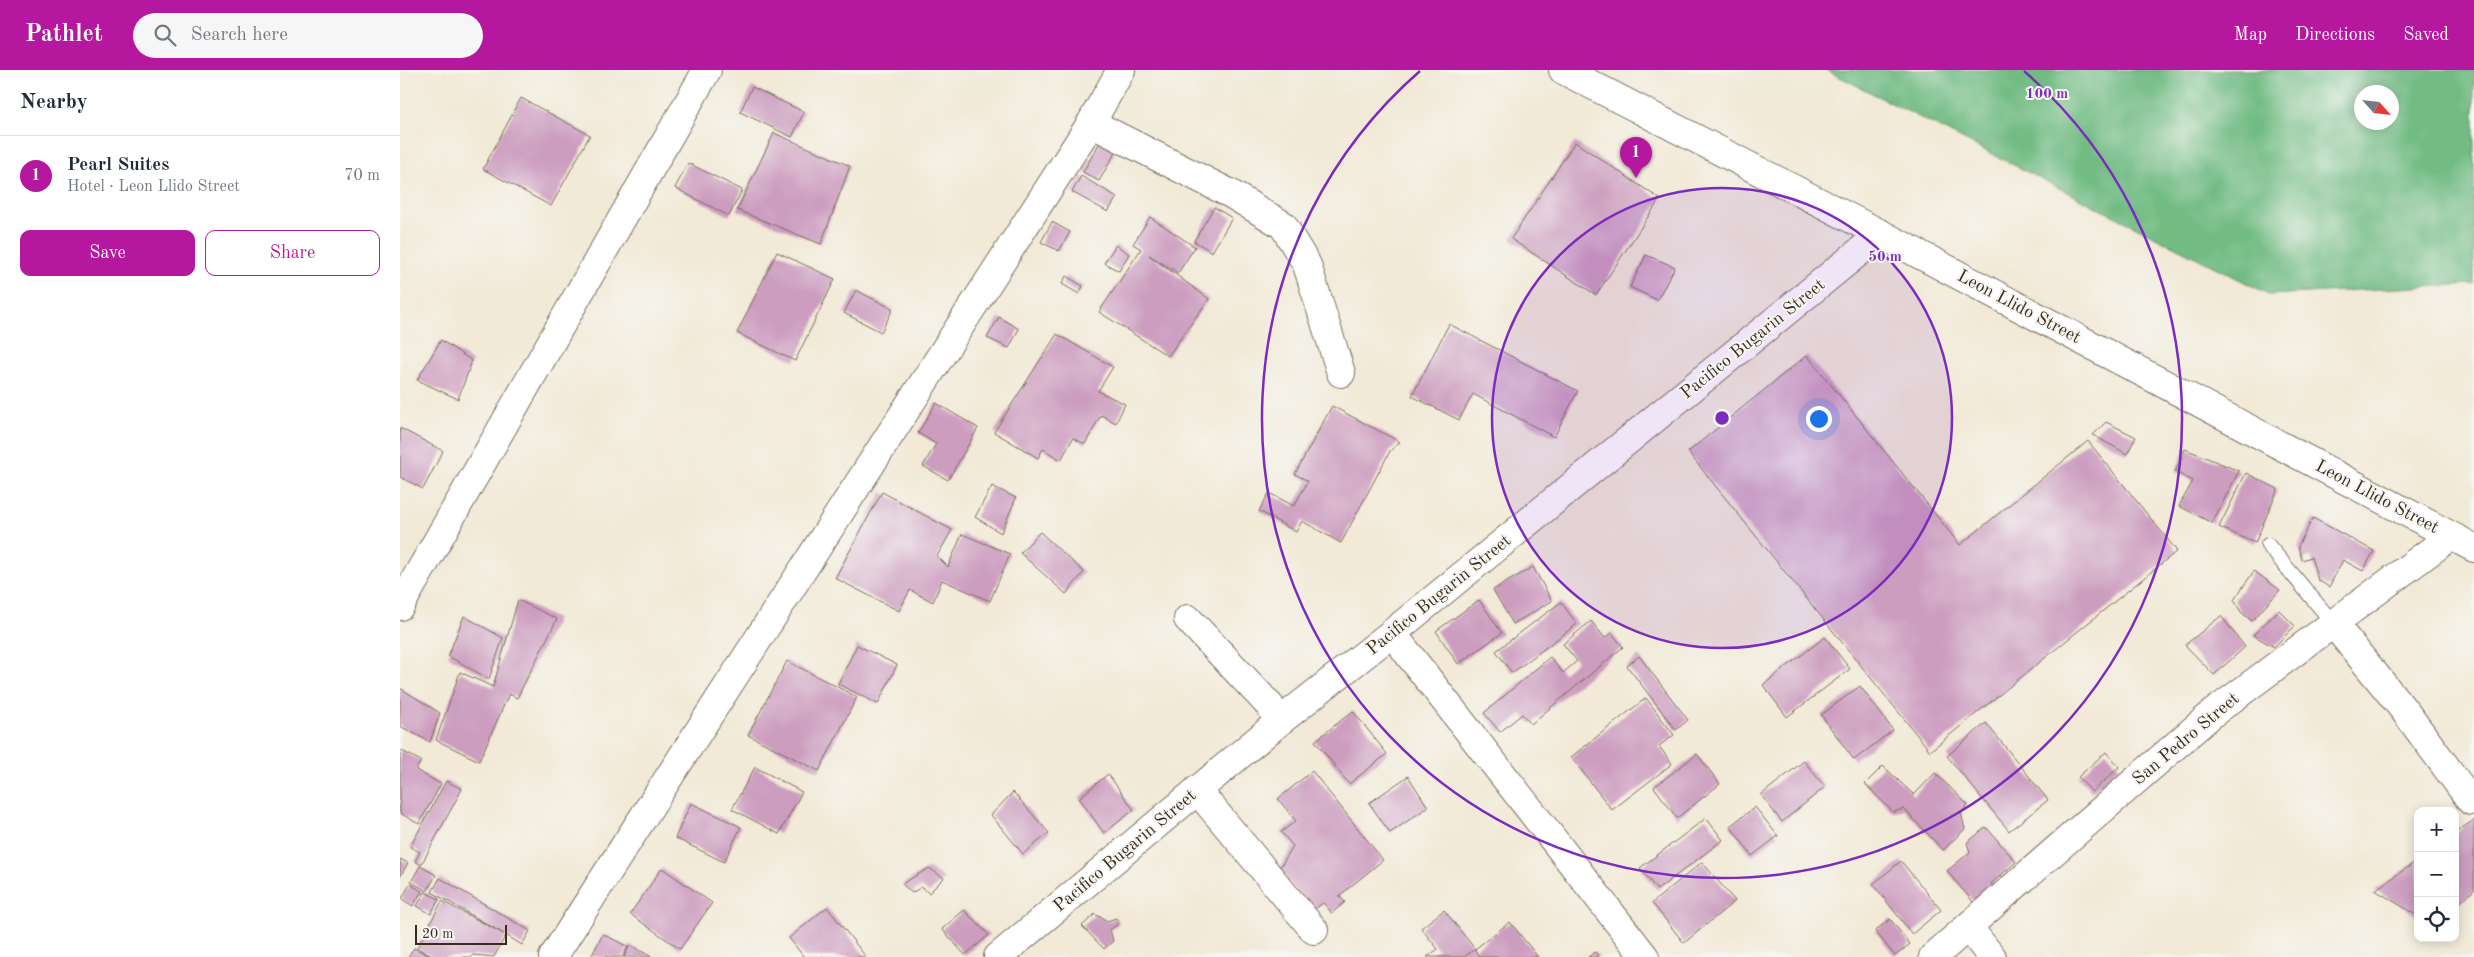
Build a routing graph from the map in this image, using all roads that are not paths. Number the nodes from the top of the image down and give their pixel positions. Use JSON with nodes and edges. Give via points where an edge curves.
{"nodes":[{"id":1,"x":707,"y":70,"type":"edge"},
{"id":2,"x":1121,"y":70,"type":"edge"},
{"id":3,"x":1563,"y":70,"type":"edge"},
{"id":4,"x":1092,"y":123,"type":"junction"},
{"id":5,"x":1881,"y":234,"type":"junction"},
{"id":6,"x":1341,"y":373,"type":"dead end"},
{"id":7,"x":2462,"y":542,"type":"edge"},
{"id":8,"x":2268,"y":545,"type":"dead end"},
{"id":9,"x":400,"y":606,"type":"edge"},
{"id":10,"x":1188,"y":619,"type":"dead end"},
{"id":11,"x":2333,"y":623,"type":"junction"},
{"id":12,"x":1392,"y":633,"type":"junction"},
{"id":13,"x":1279,"y":722,"type":"junction"},
{"id":14,"x":1197,"y":790,"type":"junction"},
{"id":15,"x":2471,"y":801,"type":"dead end"},
{"id":16,"x":1968,"y":927,"type":"junction"},
{"id":17,"x":1314,"y":930,"type":"dead end"},
{"id":18,"x":553,"y":957,"type":"edge"},
{"id":19,"x":998,"y":957,"type":"edge"},
{"id":20,"x":1645,"y":957,"type":"edge"},
{"id":21,"x":1934,"y":957,"type":"edge"},
{"id":22,"x":1992,"y":957,"type":"edge"}],
"edges":[{"from":1,"to":9,"type":"street"},
{"from":2,"to":4,"type":"street"},
{"from":3,"to":5,"type":"street","name":"Leon Llido Street"},
{"from":4,"to":6,"type":"street","via":[[1231,194],[1283,225],[1307,265]]},
{"from":4,"to":18,"type":"street"},
{"from":5,"to":7,"type":"street","name":"Leon Llido Street"},
{"from":5,"to":12,"type":"street","name":"Pacifico Bugarin Street"},
{"from":7,"to":11,"type":"street","name":"San Pedro Street"},
{"from":8,"to":11,"type":"lane"},
{"from":10,"to":13,"type":"street","via":[[1270,706]]},
{"from":11,"to":15,"type":"street","via":[[2404,710]]},
{"from":11,"to":16,"type":"street","name":"San Pedro Street","via":[[2213,714]]},
{"from":12,"to":13,"type":"street","name":"Pacifico Bugarin Street"},
{"from":12,"to":20,"type":"street"},
{"from":13,"to":14,"type":"street","name":"Pacifico Bugarin Street"},
{"from":14,"to":17,"type":"street"},
{"from":14,"to":19,"type":"street","name":"Pacifico Bugarin Street"},
{"from":16,"to":21,"type":"street","name":"San Pedro Street"},
{"from":16,"to":22,"type":"street"}]}
